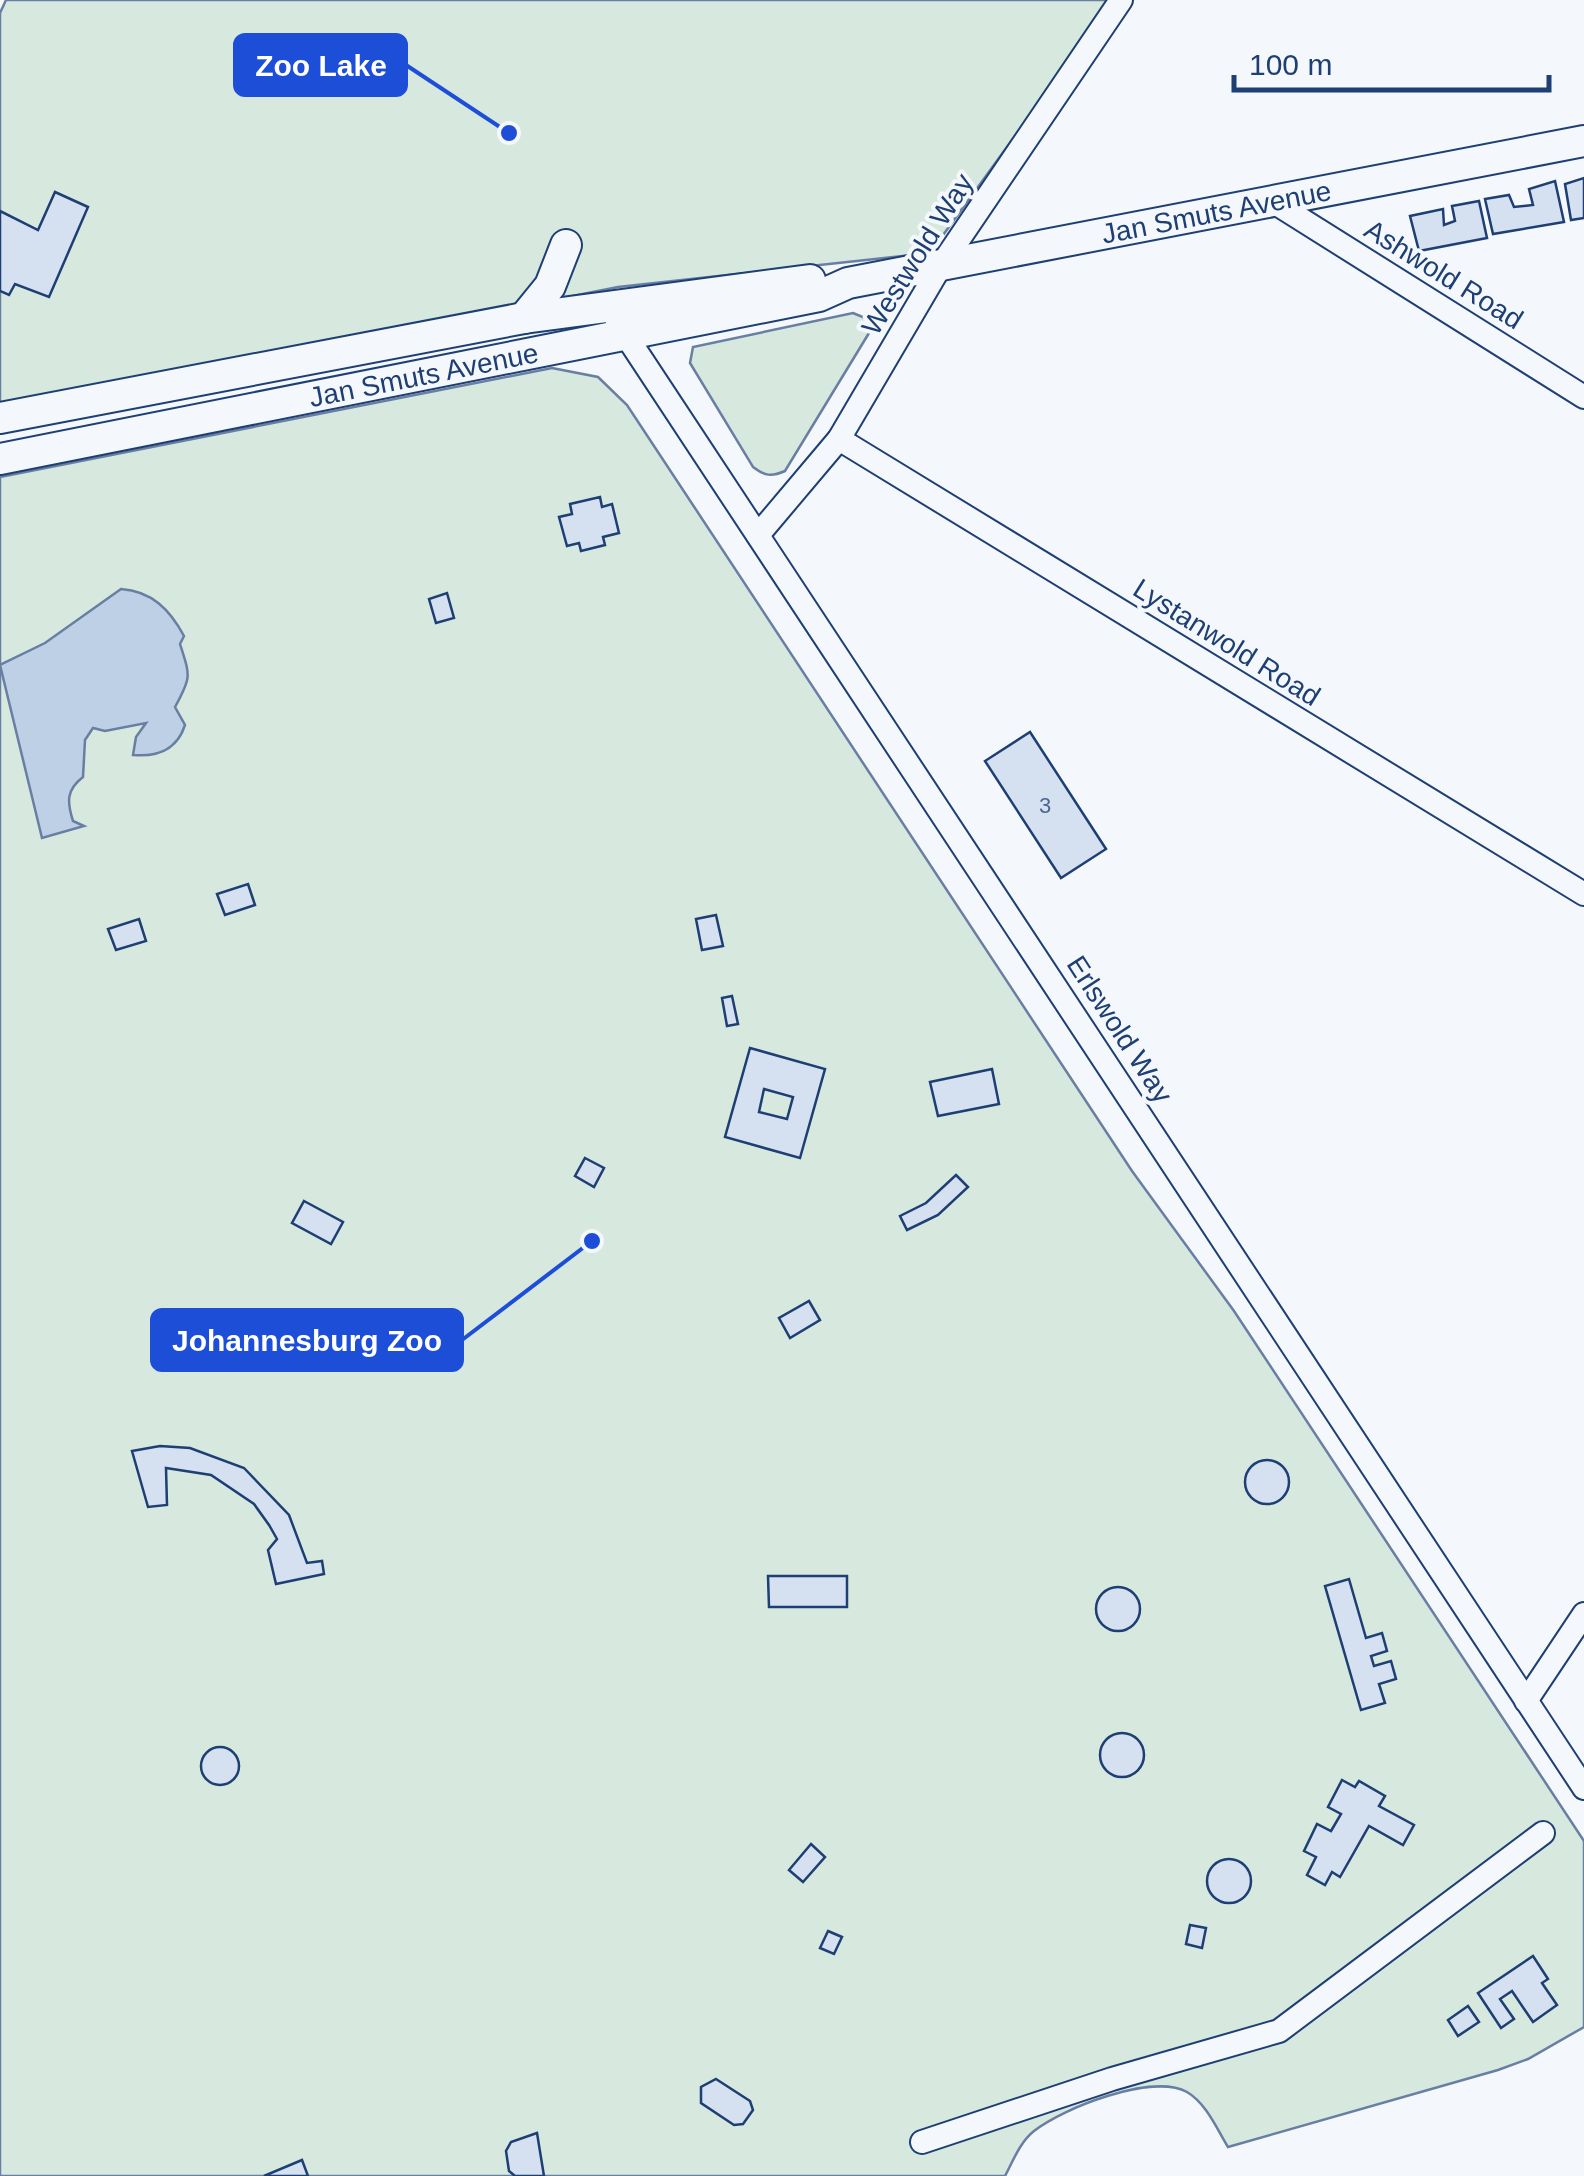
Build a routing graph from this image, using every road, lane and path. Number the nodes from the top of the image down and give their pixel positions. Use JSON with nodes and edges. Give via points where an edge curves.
{"nodes":[{"id":1,"x":1121,"y":0,"type":"edge"},
{"id":2,"x":1584,"y":141,"type":"edge"},
{"id":3,"x":1272,"y":201,"type":"junction"},
{"id":4,"x":566,"y":246,"type":"dead end"},
{"id":5,"x":940,"y":267,"type":"junction"},
{"id":6,"x":848,"y":283,"type":"junction"},
{"id":7,"x":604,"y":305,"type":"junction"},
{"id":8,"x":524,"y":318,"type":"junction"},
{"id":9,"x":626,"y":336,"type":"junction"},
{"id":10,"x":1584,"y":396,"type":"edge"},
{"id":11,"x":0,"y":418,"type":"edge"},
{"id":12,"x":839,"y":439,"type":"junction"},
{"id":13,"x":0,"y":459,"type":"edge"},
{"id":14,"x":758,"y":535,"type":"junction"},
{"id":15,"x":1584,"y":894,"type":"edge"},
{"id":16,"x":1584,"y":1614,"type":"edge"},
{"id":17,"x":1526,"y":1701,"type":"junction"},
{"id":18,"x":1584,"y":1788,"type":"edge"},
{"id":19,"x":1543,"y":1832,"type":"dead end"},
{"id":20,"x":922,"y":2142,"type":"dead end"}],
"edges":[{"from":1,"to":5,"type":"street","name":"Westwold Way"},
{"from":2,"to":3,"type":"main road","name":"Jan Smuts Avenue"},
{"from":3,"to":5,"type":"main road","name":"Jan Smuts Avenue"},
{"from":3,"to":10,"type":"street","name":"Ashwold Road"},
{"from":4,"to":8,"type":"main road","via":[[550,286]]},
{"from":5,"to":6,"type":"main road","name":"Jan Smuts Avenue"},
{"from":5,"to":12,"type":"street","name":"Westwold Way"},
{"from":6,"to":7,"type":"main road","name":"Jan Smuts Avenue","via":[[820,279]]},
{"from":6,"to":9,"type":"main road","name":"Jan Smuts Avenue","via":[[819,296]]},
{"from":7,"to":8,"type":"main road","name":"Jan Smuts Avenue"},
{"from":7,"to":9,"type":"street","name":"Erlswold Way"},
{"from":8,"to":11,"type":"main road","name":"Jan Smuts Avenue"},
{"from":9,"to":13,"type":"main road","name":"Jan Smuts Avenue"},
{"from":9,"to":14,"type":"street","name":"Erlswold Way"},
{"from":12,"to":14,"type":"street","name":"Westwold Way"},
{"from":12,"to":15,"type":"street","name":"Lystanwold Road"},
{"from":14,"to":17,"type":"street","name":"Erlswold Way"},
{"from":16,"to":17,"type":"street"},
{"from":17,"to":18,"type":"street","name":"Erlswold Way"},
{"from":19,"to":20,"type":"street","via":[[1279,2032]]}]}
